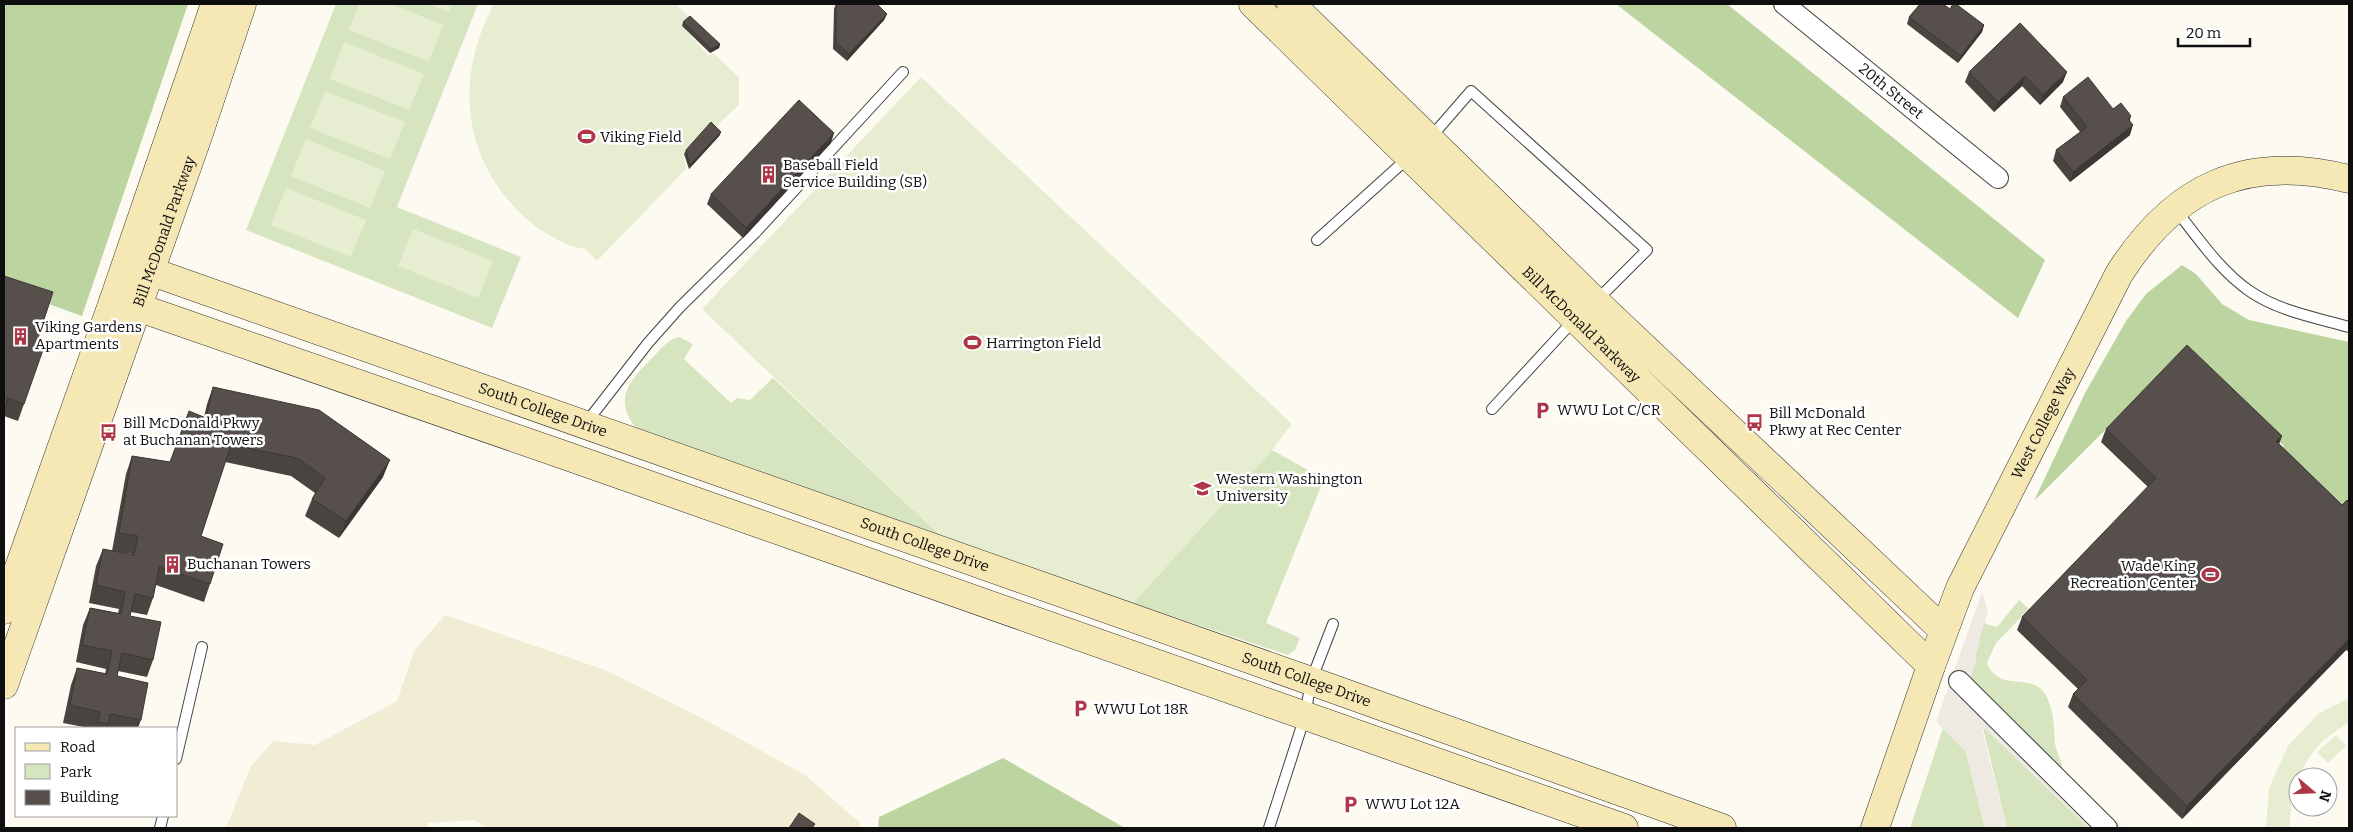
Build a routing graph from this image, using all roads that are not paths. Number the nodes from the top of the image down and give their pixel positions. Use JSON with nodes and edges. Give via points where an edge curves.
{"nodes":[{"id":1,"x":215,"y":4,"type":"edge"},
{"id":2,"x":242,"y":4,"type":"edge"},
{"id":3,"x":1253,"y":4,"type":"edge"},
{"id":4,"x":1291,"y":4,"type":"edge"},
{"id":5,"x":1784,"y":4,"type":"edge"},
{"id":6,"x":903,"y":72,"type":"dead end"},
{"id":7,"x":1419,"y":148,"type":"junction"},
{"id":8,"x":1998,"y":178,"type":"dead end"},
{"id":9,"x":2349,"y":179,"type":"edge"},
{"id":10,"x":2174,"y":208,"type":"junction"},
{"id":11,"x":1317,"y":240,"type":"dead end"},
{"id":12,"x":139,"y":267,"type":"junction"},
{"id":13,"x":126,"y":303,"type":"junction"},
{"id":14,"x":1585,"y":310,"type":"junction"},
{"id":15,"x":2349,"y":327,"type":"edge"},
{"id":16,"x":1492,"y":409,"type":"dead end"},
{"id":17,"x":585,"y":424,"type":"junction"},
{"id":18,"x":4,"y":610,"type":"edge"},
{"id":19,"x":1334,"y":624,"type":"dead end"},
{"id":20,"x":1943,"y":630,"type":"junction"},
{"id":21,"x":202,"y":647,"type":"dead end"},
{"id":22,"x":1931,"y":666,"type":"junction"},
{"id":23,"x":1311,"y":681,"type":"junction"},
{"id":24,"x":1959,"y":681,"type":"dead end"},
{"id":25,"x":4,"y":685,"type":"edge"},
{"id":26,"x":1305,"y":716,"type":"junction"},
{"id":27,"x":178,"y":750,"type":"edge"},
{"id":28,"x":1269,"y":828,"type":"edge"},
{"id":29,"x":1624,"y":828,"type":"edge"},
{"id":30,"x":1722,"y":828,"type":"edge"},
{"id":31,"x":1875,"y":828,"type":"edge"},
{"id":32,"x":2107,"y":828,"type":"edge"}],
"edges":[{"from":1,"to":12,"type":"street","name":"Bill McDonald Parkway"},
{"from":2,"to":12,"type":"street","name":"Bill McDonald Parkway"},
{"from":3,"to":7,"type":"street","name":"Bill McDonald Parkway"},
{"from":4,"to":7,"type":"street","name":"Bill McDonald Parkway"},
{"from":5,"to":8,"type":"street","name":"20th Street"},
{"from":6,"to":17,"type":"lane","via":[[755,233],[660,329]]},
{"from":7,"to":11,"type":"lane"},
{"from":7,"to":14,"type":"street","name":"Bill McDonald Parkway"},
{"from":7,"to":14,"type":"lane","via":[[1471,91],[1647,250]]},
{"from":9,"to":10,"type":"street","name":"West College Way","via":[[2282,170],[2253,173],[2225,180]]},
{"from":10,"to":15,"type":"lane","via":[[2234,280],[2252,293]]},
{"from":10,"to":20,"type":"street","name":"West College Way","via":[[2134,250],[2119,274],[1960,588]]},
{"from":12,"to":13,"type":"street","name":"Bill McDonald Parkway"},
{"from":12,"to":17,"type":"street","name":"South College Drive"},
{"from":13,"to":18,"type":"street","name":"Bill McDonald Parkway"},
{"from":13,"to":25,"type":"street","name":"Bill McDonald Parkway"},
{"from":13,"to":26,"type":"street"},
{"from":14,"to":16,"type":"lane"},
{"from":14,"to":20,"type":"street","name":"Bill McDonald Parkway"},
{"from":14,"to":22,"type":"street","name":"Bill McDonald Parkway"},
{"from":17,"to":23,"type":"street","name":"South College Drive"},
{"from":19,"to":23,"type":"lane"},
{"from":20,"to":22,"type":"street","name":"West College Way"},
{"from":21,"to":27,"type":"lane"},
{"from":22,"to":31,"type":"street","name":"West College Way"},
{"from":23,"to":26,"type":"lane"},
{"from":23,"to":30,"type":"street","name":"South College Drive"},
{"from":24,"to":32,"type":"street"},
{"from":26,"to":28,"type":"lane"},
{"from":26,"to":29,"type":"street"}]}
